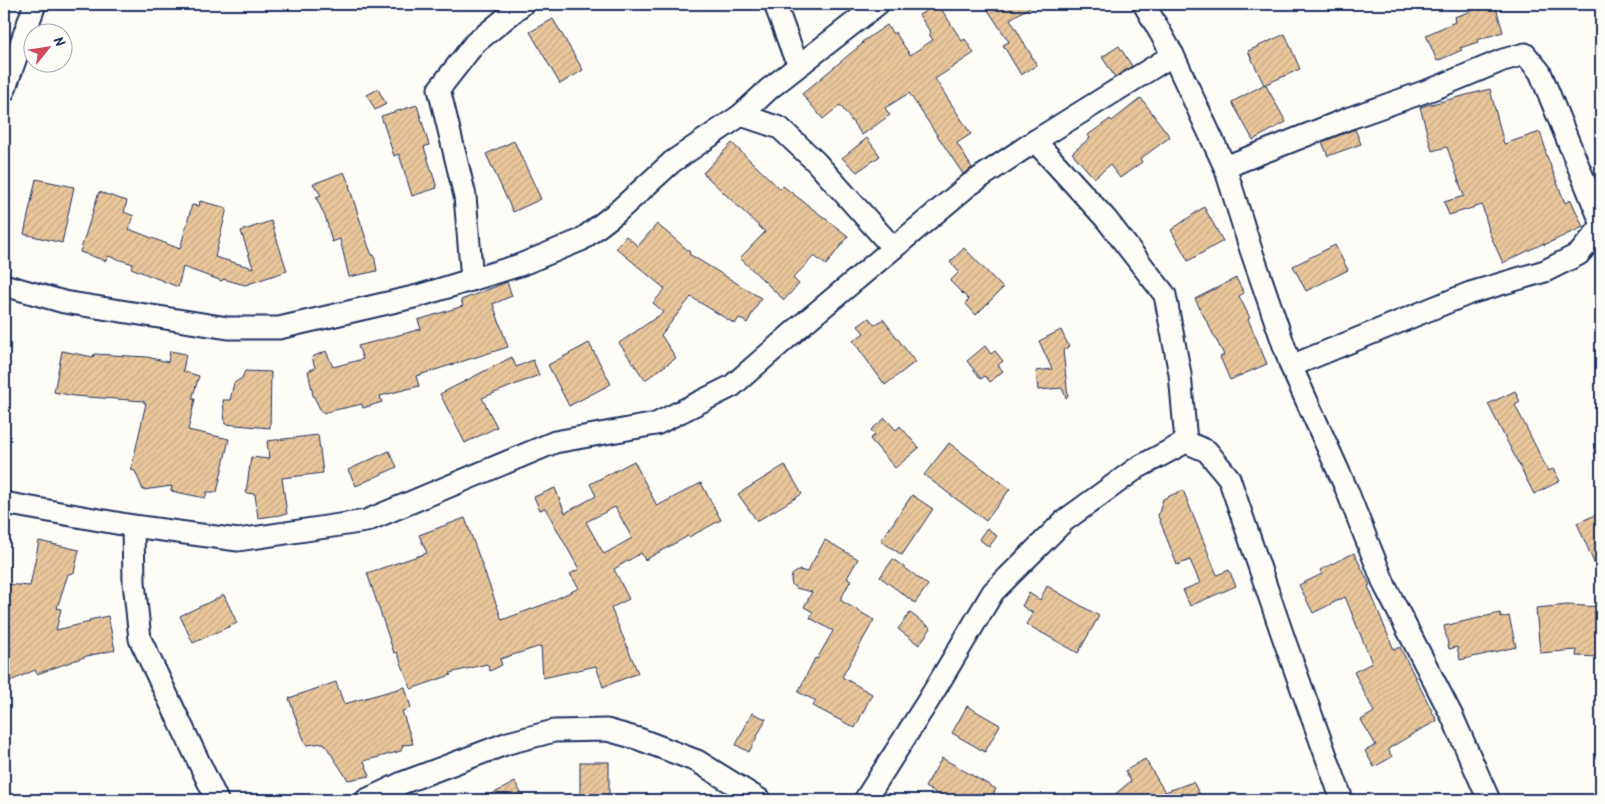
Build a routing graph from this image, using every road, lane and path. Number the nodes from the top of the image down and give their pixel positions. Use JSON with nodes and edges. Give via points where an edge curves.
{"nodes":[{"id":1,"x":35,"y":4,"type":"edge"},
{"id":2,"x":523,"y":4,"type":"edge"},
{"id":3,"x":775,"y":4,"type":"edge"},
{"id":4,"x":878,"y":4,"type":"edge"},
{"id":5,"x":1144,"y":4,"type":"edge"},
{"id":6,"x":1173,"y":55,"type":"junction"},
{"id":7,"x":801,"y":64,"type":"junction"},
{"id":8,"x":769,"y":90,"type":"junction"},
{"id":9,"x":4,"y":91,"type":"edge"},
{"id":10,"x":741,"y":115,"type":"junction"},
{"id":11,"x":780,"y":128,"type":"junction"},
{"id":12,"x":1034,"y":141,"type":"junction"},
{"id":13,"x":1225,"y":168,"type":"junction"},
{"id":14,"x":1601,"y":222,"type":"edge"},
{"id":15,"x":1601,"y":227,"type":"edge"},
{"id":16,"x":892,"y":248,"type":"junction"},
{"id":17,"x":472,"y":280,"type":"junction"},
{"id":18,"x":4,"y":285,"type":"edge"},
{"id":19,"x":1291,"y":366,"type":"junction"},
{"id":20,"x":1186,"y":442,"type":"junction"},
{"id":21,"x":4,"y":503,"type":"edge"},
{"id":22,"x":133,"y":526,"type":"junction"},
{"id":23,"x":217,"y":800,"type":"edge"},
{"id":24,"x":366,"y":800,"type":"edge"},
{"id":25,"x":760,"y":800,"type":"edge"},
{"id":26,"x":865,"y":800,"type":"edge"},
{"id":27,"x":1342,"y":800,"type":"edge"},
{"id":28,"x":1489,"y":800,"type":"edge"}],
"edges":[{"from":1,"to":9,"type":"street"},
{"from":2,"to":17,"type":"street","via":[[474,43],[439,89],[465,196]]},
{"from":3,"to":7,"type":"street","via":[[792,53]]},
{"from":4,"to":7,"type":"street"},
{"from":5,"to":6,"type":"street"},
{"from":6,"to":12,"type":"street"},
{"from":6,"to":13,"type":"street"},
{"from":7,"to":8,"type":"street"},
{"from":8,"to":10,"type":"street"},
{"from":8,"to":11,"type":"street"},
{"from":10,"to":11,"type":"street"},
{"from":10,"to":17,"type":"street","via":[[672,162],[581,240]]},
{"from":11,"to":16,"type":"street","via":[[816,162]]},
{"from":12,"to":16,"type":"street","via":[[969,186]]},
{"from":12,"to":20,"type":"street","via":[[1106,220],[1165,295],[1180,374]]},
{"from":13,"to":14,"type":"street","via":[[1525,54],[1540,72]]},
{"from":13,"to":19,"type":"street"},
{"from":15,"to":19,"type":"street","via":[[1579,254],[1546,271],[1470,293]]},
{"from":16,"to":22,"type":"street","via":[[732,386],[656,424],[555,442],[366,521],[238,540]]},
{"from":17,"to":18,"type":"street","via":[[279,328],[228,328],[64,302]]},
{"from":19,"to":28,"type":"street","via":[[1346,488],[1385,586],[1452,716]]},
{"from":20,"to":26,"type":"street","via":[[1137,468],[1064,521],[993,592]]},
{"from":20,"to":27,"type":"street","via":[[1207,451],[1229,478]]},
{"from":21,"to":22,"type":"street"},
{"from":22,"to":23,"type":"street","via":[[140,639]]},
{"from":24,"to":25,"type":"street","via":[[508,743],[554,731],[607,730],[639,738],[696,762]]}]}
